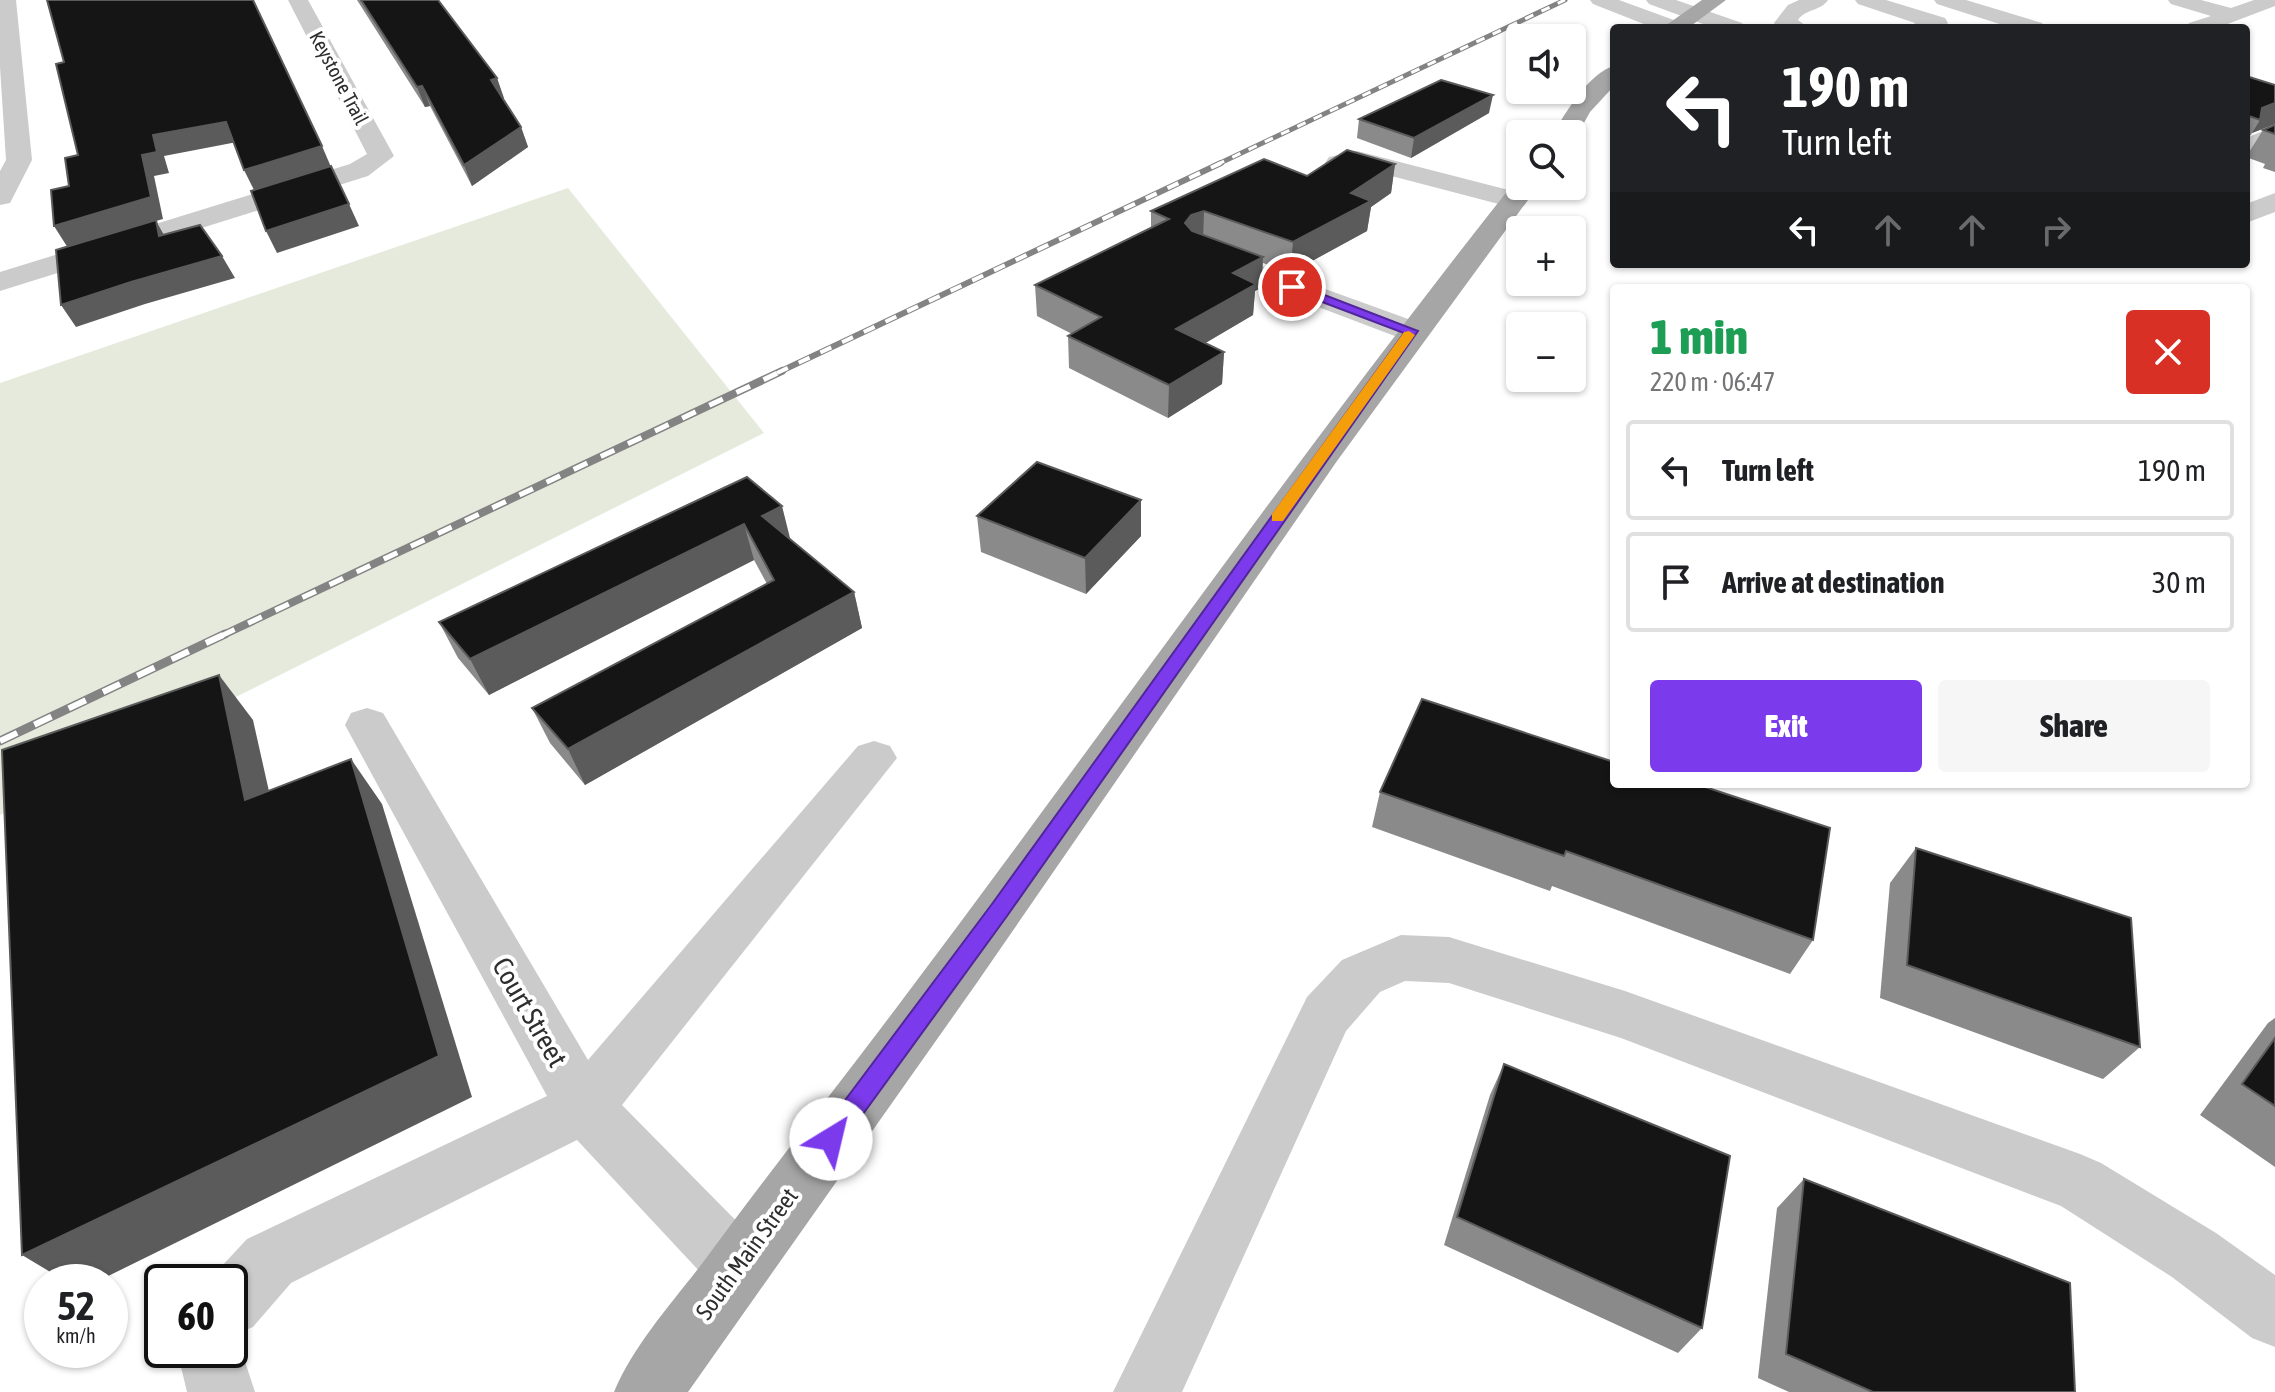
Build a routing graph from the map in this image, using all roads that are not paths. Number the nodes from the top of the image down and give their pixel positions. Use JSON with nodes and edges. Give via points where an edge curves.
{"nodes":[{"id":1,"x":6,"y":0,"type":"edge"},
{"id":2,"x":298,"y":0,"type":"edge"},
{"id":3,"x":1600,"y":0,"type":"edge"},
{"id":4,"x":1656,"y":0,"type":"edge"},
{"id":5,"x":1716,"y":0,"type":"edge"},
{"id":6,"x":1818,"y":0,"type":"edge"},
{"id":7,"x":1865,"y":0,"type":"edge"},
{"id":8,"x":1944,"y":0,"type":"edge"},
{"id":9,"x":2178,"y":0,"type":"edge"},
{"id":10,"x":2273,"y":0,"type":"edge"},
{"id":11,"x":1694,"y":14,"type":"junction"},
{"id":12,"x":2232,"y":15,"type":"junction"},
{"id":13,"x":1663,"y":24,"type":"edge"},
{"id":14,"x":1680,"y":24,"type":"edge"},
{"id":15,"x":1723,"y":24,"type":"edge"},
{"id":16,"x":1788,"y":24,"type":"edge"},
{"id":17,"x":1934,"y":24,"type":"edge"},
{"id":18,"x":2021,"y":24,"type":"edge"},
{"id":19,"x":2208,"y":24,"type":"edge"},
{"id":20,"x":1608,"y":86,"type":"edge"},
{"id":21,"x":1573,"y":120,"type":"edge"},
{"id":22,"x":2275,"y":134,"type":"edge"},
{"id":23,"x":2250,"y":145,"type":"edge"},
{"id":24,"x":1316,"y":175,"type":"edge"},
{"id":25,"x":1506,"y":190,"type":"edge"},
{"id":26,"x":0,"y":197,"type":"edge"},
{"id":27,"x":1514,"y":200,"type":"edge"},
{"id":28,"x":2275,"y":201,"type":"edge"},
{"id":29,"x":2250,"y":215,"type":"edge"},
{"id":30,"x":2250,"y":219,"type":"edge"},
{"id":31,"x":2250,"y":229,"type":"edge"},
{"id":32,"x":2275,"y":234,"type":"edge"},
{"id":33,"x":1202,"y":253,"type":"edge"},
{"id":34,"x":0,"y":282,"type":"edge"},
{"id":35,"x":1411,"y":331,"type":"junction"},
{"id":36,"x":367,"y":725,"type":"dead end"},
{"id":37,"x":874,"y":758,"type":"dead end"},
{"id":38,"x":584,"y":1107,"type":"junction"},
{"id":39,"x":737,"y":1266,"type":"junction"},
{"id":40,"x":248,"y":1284,"type":"edge"},
{"id":41,"x":2275,"y":1315,"type":"edge"},
{"id":42,"x":215,"y":1368,"type":"edge"},
{"id":43,"x":221,"y":1392,"type":"edge"},
{"id":44,"x":648,"y":1392,"type":"edge"},
{"id":45,"x":1147,"y":1392,"type":"edge"}],
"edges":[{"from":1,"to":26,"type":"street","via":[[19,160]]},
{"from":2,"to":34,"type":"street","name":"Keystone Trail","via":[[381,156],[359,170]]},
{"from":3,"to":13,"type":"street"},
{"from":4,"to":11,"type":"street"},
{"from":5,"to":11,"type":"main road"},
{"from":6,"to":16,"type":"street","via":[[1795,9]]},
{"from":7,"to":17,"type":"street"},
{"from":8,"to":18,"type":"street"},
{"from":9,"to":12,"type":"street"},
{"from":10,"to":12,"type":"street"},
{"from":11,"to":14,"type":"main road"},
{"from":11,"to":15,"type":"street"},
{"from":12,"to":19,"type":"street"},
{"from":20,"to":21,"type":"main road"},
{"from":22,"to":23,"type":"street"},
{"from":24,"to":25,"type":"street","via":[[1343,160],[1357,159]]},
{"from":27,"to":35,"type":"main road","name":"South Main Street"},
{"from":28,"to":29,"type":"street"},
{"from":30,"to":32,"type":"street"},
{"from":31,"to":32,"type":"street"},
{"from":33,"to":35,"type":"street"},
{"from":35,"to":39,"type":"main road","name":"South Main Street","via":[[999,910]]},
{"from":36,"to":38,"type":"street","name":"Court Street"},
{"from":37,"to":38,"type":"street"},
{"from":38,"to":39,"type":"street","name":"Court Street"},
{"from":38,"to":40,"type":"street","via":[[269,1261]]},
{"from":39,"to":44,"type":"main road","name":"South Main Street"},
{"from":41,"to":45,"type":"street","via":[[2194,1255],[2080,1184],[1625,1015],[1449,960],[1401,958],[1361,976],[1326,1014]]},
{"from":42,"to":43,"type":"street"}]}
